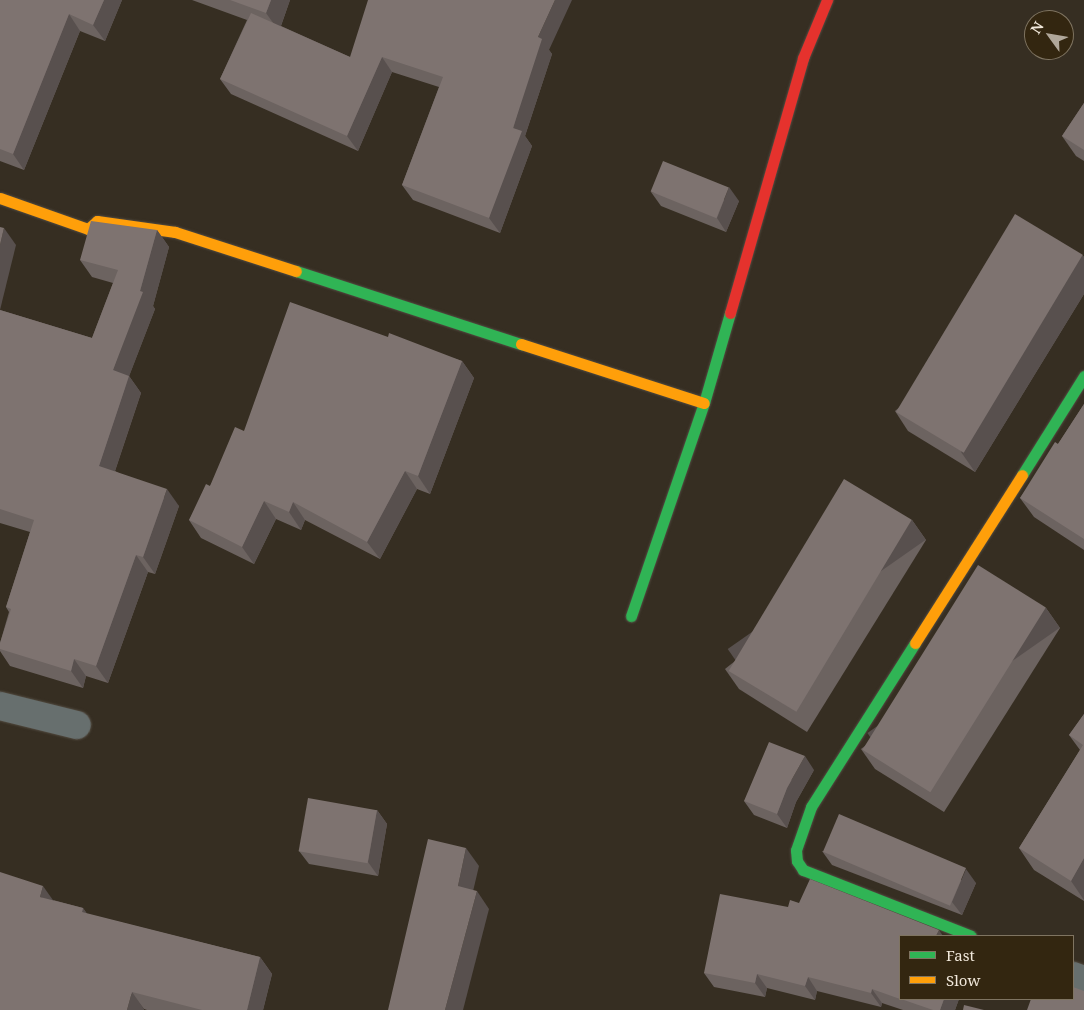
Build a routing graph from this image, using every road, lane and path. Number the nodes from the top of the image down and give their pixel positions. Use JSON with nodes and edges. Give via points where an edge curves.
{"nodes":[{"id":1,"x":827,"y":0,"type":"edge"},
{"id":2,"x":0,"y":198,"type":"edge"},
{"id":3,"x":1084,"y":376,"type":"edge"},
{"id":4,"x":704,"y":403,"type":"junction"},
{"id":5,"x":631,"y":616,"type":"dead end"},
{"id":6,"x":0,"y":706,"type":"edge"},
{"id":7,"x":77,"y":725,"type":"dead end"},
{"id":8,"x":968,"y":935,"type":"edge"}],
"edges":[{"from":1,"to":4,"type":"street","via":[[803,58]]},
{"from":2,"to":4,"type":"street","via":[[88,229],[96,221],[176,232]]},
{"from":3,"to":8,"type":"street","via":[[811,807],[796,850],[796,862],[803,870]]},
{"from":4,"to":5,"type":"street"},
{"from":6,"to":7,"type":"street"}]}
